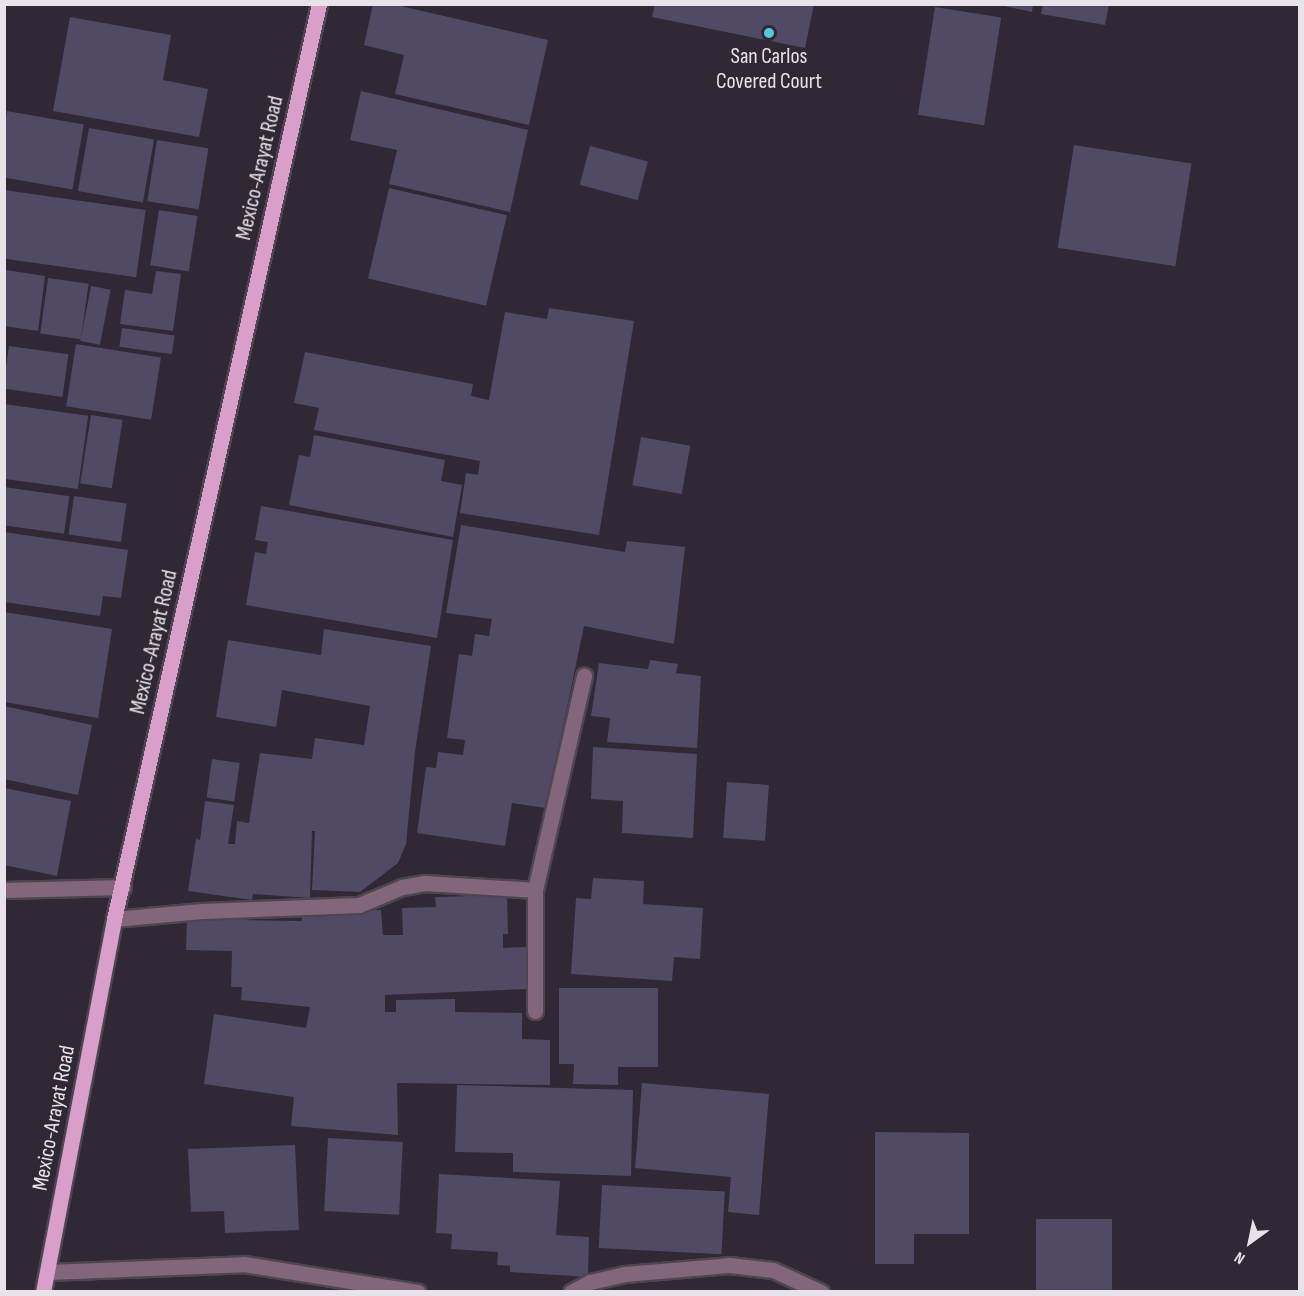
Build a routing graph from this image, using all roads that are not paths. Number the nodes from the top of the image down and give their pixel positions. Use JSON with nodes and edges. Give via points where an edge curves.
{"nodes":[{"id":1,"x":319,"y":4,"type":"edge"},
{"id":2,"x":584,"y":676,"type":"dead end"},
{"id":3,"x":123,"y":887,"type":"junction"},
{"id":4,"x":4,"y":890,"type":"edge"},
{"id":5,"x":535,"y":890,"type":"junction"},
{"id":6,"x":114,"y":919,"type":"junction"},
{"id":7,"x":535,"y":1011,"type":"dead end"},
{"id":8,"x":48,"y":1272,"type":"junction"},
{"id":9,"x":43,"y":1292,"type":"edge"},
{"id":10,"x":418,"y":1292,"type":"edge"},
{"id":11,"x":571,"y":1292,"type":"edge"},
{"id":12,"x":821,"y":1292,"type":"edge"}],
"edges":[{"from":1,"to":3,"type":"main road","name":"Mexico-Arayat Road"},
{"from":2,"to":5,"type":"street"},
{"from":3,"to":4,"type":"street"},
{"from":3,"to":6,"type":"main road","name":"Mexico-Arayat Road"},
{"from":5,"to":6,"type":"street","via":[[425,883],[402,887],[359,905]]},
{"from":5,"to":7,"type":"street"},
{"from":6,"to":8,"type":"main road","name":"Mexico-Arayat Road"},
{"from":8,"to":9,"type":"main road","name":"Mexico-Arayat Road"},
{"from":8,"to":10,"type":"street","via":[[244,1264]]},
{"from":11,"to":12,"type":"street","via":[[590,1282],[625,1274],[729,1265],[773,1269]]}]}
